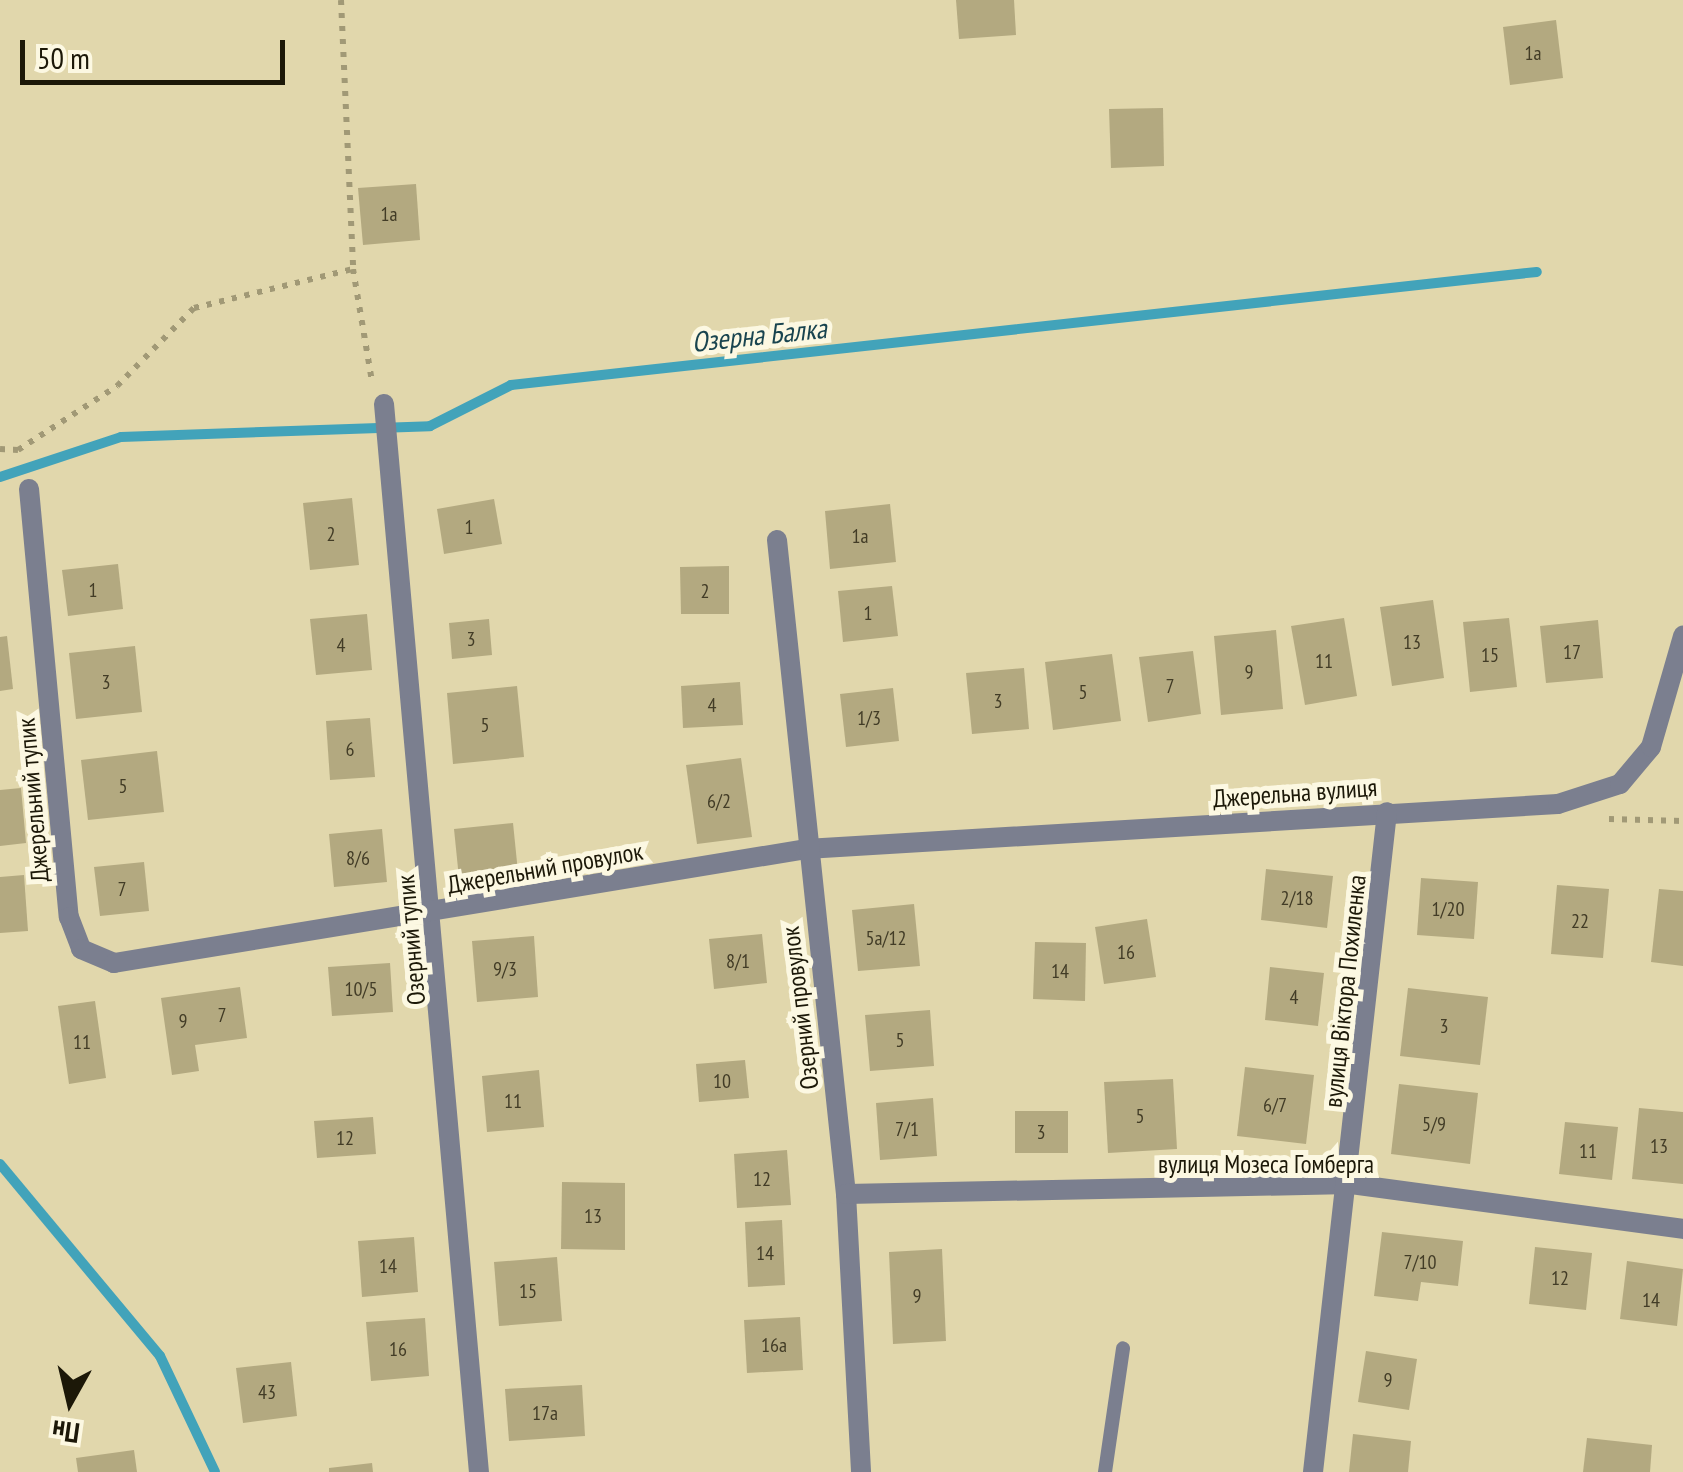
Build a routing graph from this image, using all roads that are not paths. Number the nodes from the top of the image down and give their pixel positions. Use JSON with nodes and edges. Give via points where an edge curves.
{"nodes":[{"id":1,"x":384,"y":404,"type":"road end"},
{"id":2,"x":30,"y":489,"type":"dead end"},
{"id":3,"x":778,"y":540,"type":"dead end"},
{"id":4,"x":1683,"y":636,"type":"edge"},
{"id":5,"x":1387,"y":812,"type":"junction"},
{"id":6,"x":806,"y":849,"type":"junction"},
{"id":7,"x":434,"y":912,"type":"junction"},
{"id":8,"x":114,"y":963,"type":"joint"},
{"id":9,"x":1351,"y":1184,"type":"junction"},
{"id":10,"x":846,"y":1194,"type":"junction"},
{"id":11,"x":1683,"y":1229,"type":"edge"},
{"id":12,"x":1123,"y":1348,"type":"dead end"},
{"id":13,"x":479,"y":1472,"type":"edge"},
{"id":14,"x":861,"y":1472,"type":"edge"},
{"id":15,"x":1105,"y":1472,"type":"edge"},
{"id":16,"x":1313,"y":1472,"type":"edge"}],
"edges":[{"from":1,"to":7,"type":"street","name":"Озерний тупик"},
{"from":2,"to":8,"type":"street","name":"Джерельний тупик","via":[[69,918],[81,949]]},
{"from":3,"to":6,"type":"street","name":"Озерний провулок"},
{"from":4,"to":5,"type":"street","name":"Джерельна вулиця","via":[[1651,747],[1620,784],[1558,804]]},
{"from":5,"to":6,"type":"street","name":"Джерельна вулиця"},
{"from":5,"to":9,"type":"street","name":"вулиця Віктора Похиленка"},
{"from":6,"to":7,"type":"street","name":"Джерельний провулок"},
{"from":6,"to":10,"type":"street","name":"Озерний провулок"},
{"from":7,"to":8,"type":"street","name":"Джерельний провулок"},
{"from":7,"to":13,"type":"street","name":"Озерний тупик"},
{"from":9,"to":10,"type":"street","name":"вулиця Мозеса Гомберга"},
{"from":9,"to":11,"type":"street","name":"вулиця Мозеса Гомберга"},
{"from":9,"to":16,"type":"street","name":"вулиця Віктора Похиленка"},
{"from":10,"to":14,"type":"street","name":"Озерний провулок"},
{"from":12,"to":15,"type":"lane"}]}
